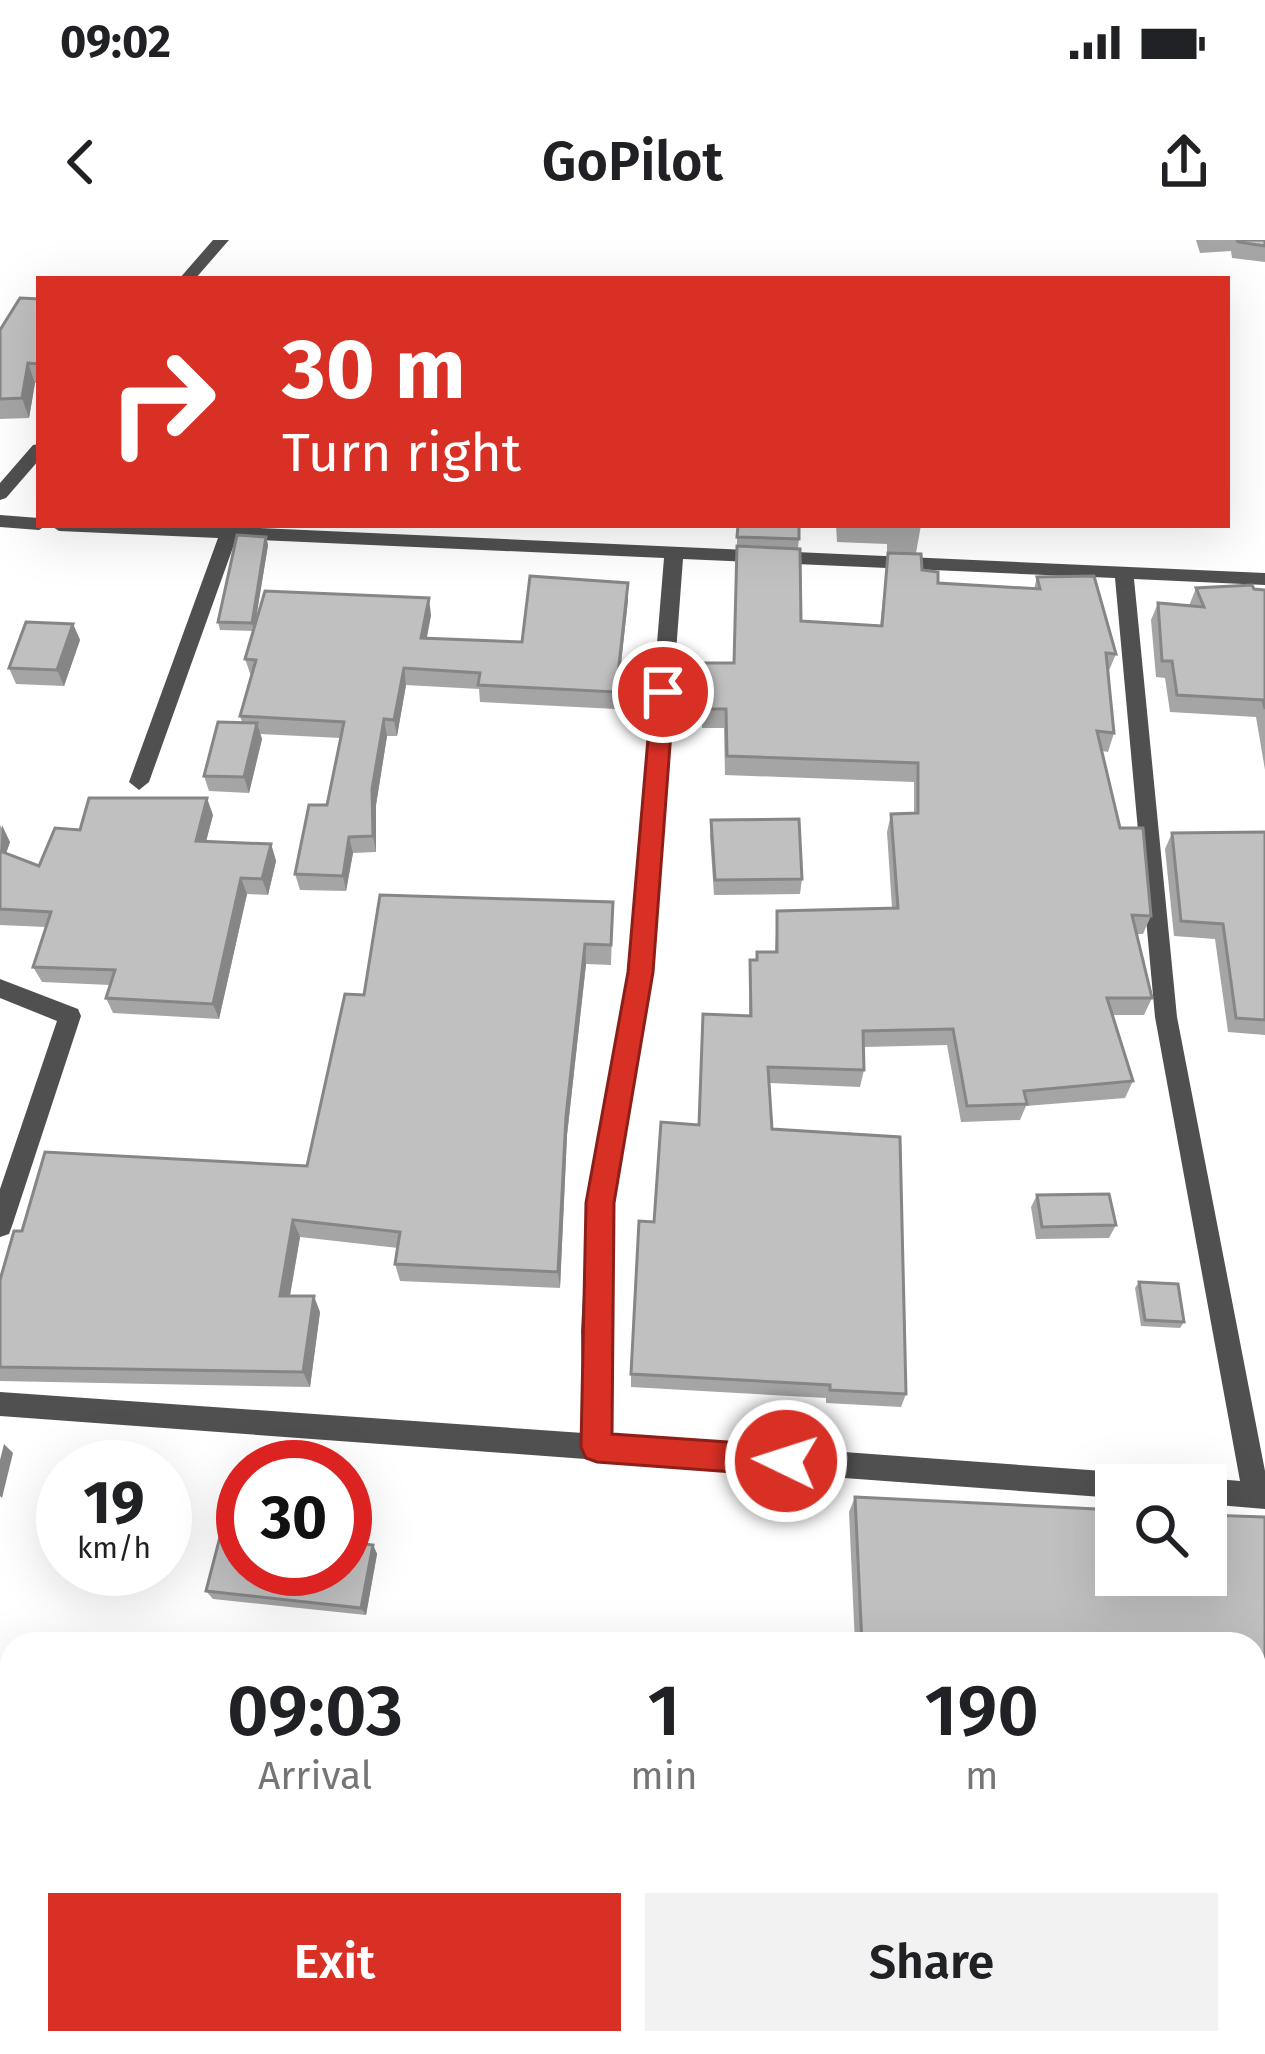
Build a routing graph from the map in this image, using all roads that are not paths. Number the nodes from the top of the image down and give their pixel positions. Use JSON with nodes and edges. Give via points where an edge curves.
{"nodes":[{"id":1,"x":221,"y":240,"type":"edge"},
{"id":2,"x":190,"y":276,"type":"edge"},
{"id":3,"x":36,"y":452,"type":"edge"},
{"id":4,"x":0,"y":494,"type":"edge"},
{"id":5,"x":0,"y":521,"type":"edge"},
{"id":6,"x":36,"y":524,"type":"edge"},
{"id":7,"x":105,"y":528,"type":"edge"},
{"id":8,"x":228,"y":536,"type":"junction"},
{"id":9,"x":674,"y":552,"type":"junction"},
{"id":10,"x":1124,"y":575,"type":"junction"},
{"id":11,"x":1265,"y":579,"type":"edge"},
{"id":12,"x":139,"y":782,"type":"dead end"},
{"id":13,"x":0,"y":988,"type":"edge"},
{"id":14,"x":0,"y":1226,"type":"edge"},
{"id":15,"x":0,"y":1404,"type":"edge"},
{"id":16,"x":597,"y":1447,"type":"junction"},
{"id":17,"x":1095,"y":1483,"type":"edge"},
{"id":18,"x":1227,"y":1494,"type":"edge"},
{"id":19,"x":1260,"y":1496,"type":"edge"}],
"edges":[{"from":1,"to":2,"type":"street"},
{"from":3,"to":4,"type":"street"},
{"from":5,"to":6,"type":"street"},
{"from":7,"to":8,"type":"street"},
{"from":8,"to":9,"type":"street"},
{"from":8,"to":12,"type":"street"},
{"from":9,"to":10,"type":"street"},
{"from":9,"to":16,"type":"street","via":[[640,972],[600,1203]]},
{"from":10,"to":11,"type":"street"},
{"from":10,"to":19,"type":"street","via":[[1166,1017]]},
{"from":13,"to":14,"type":"street","via":[[70,1016]]},
{"from":15,"to":16,"type":"street"},
{"from":16,"to":17,"type":"street"},
{"from":18,"to":19,"type":"street"}]}
